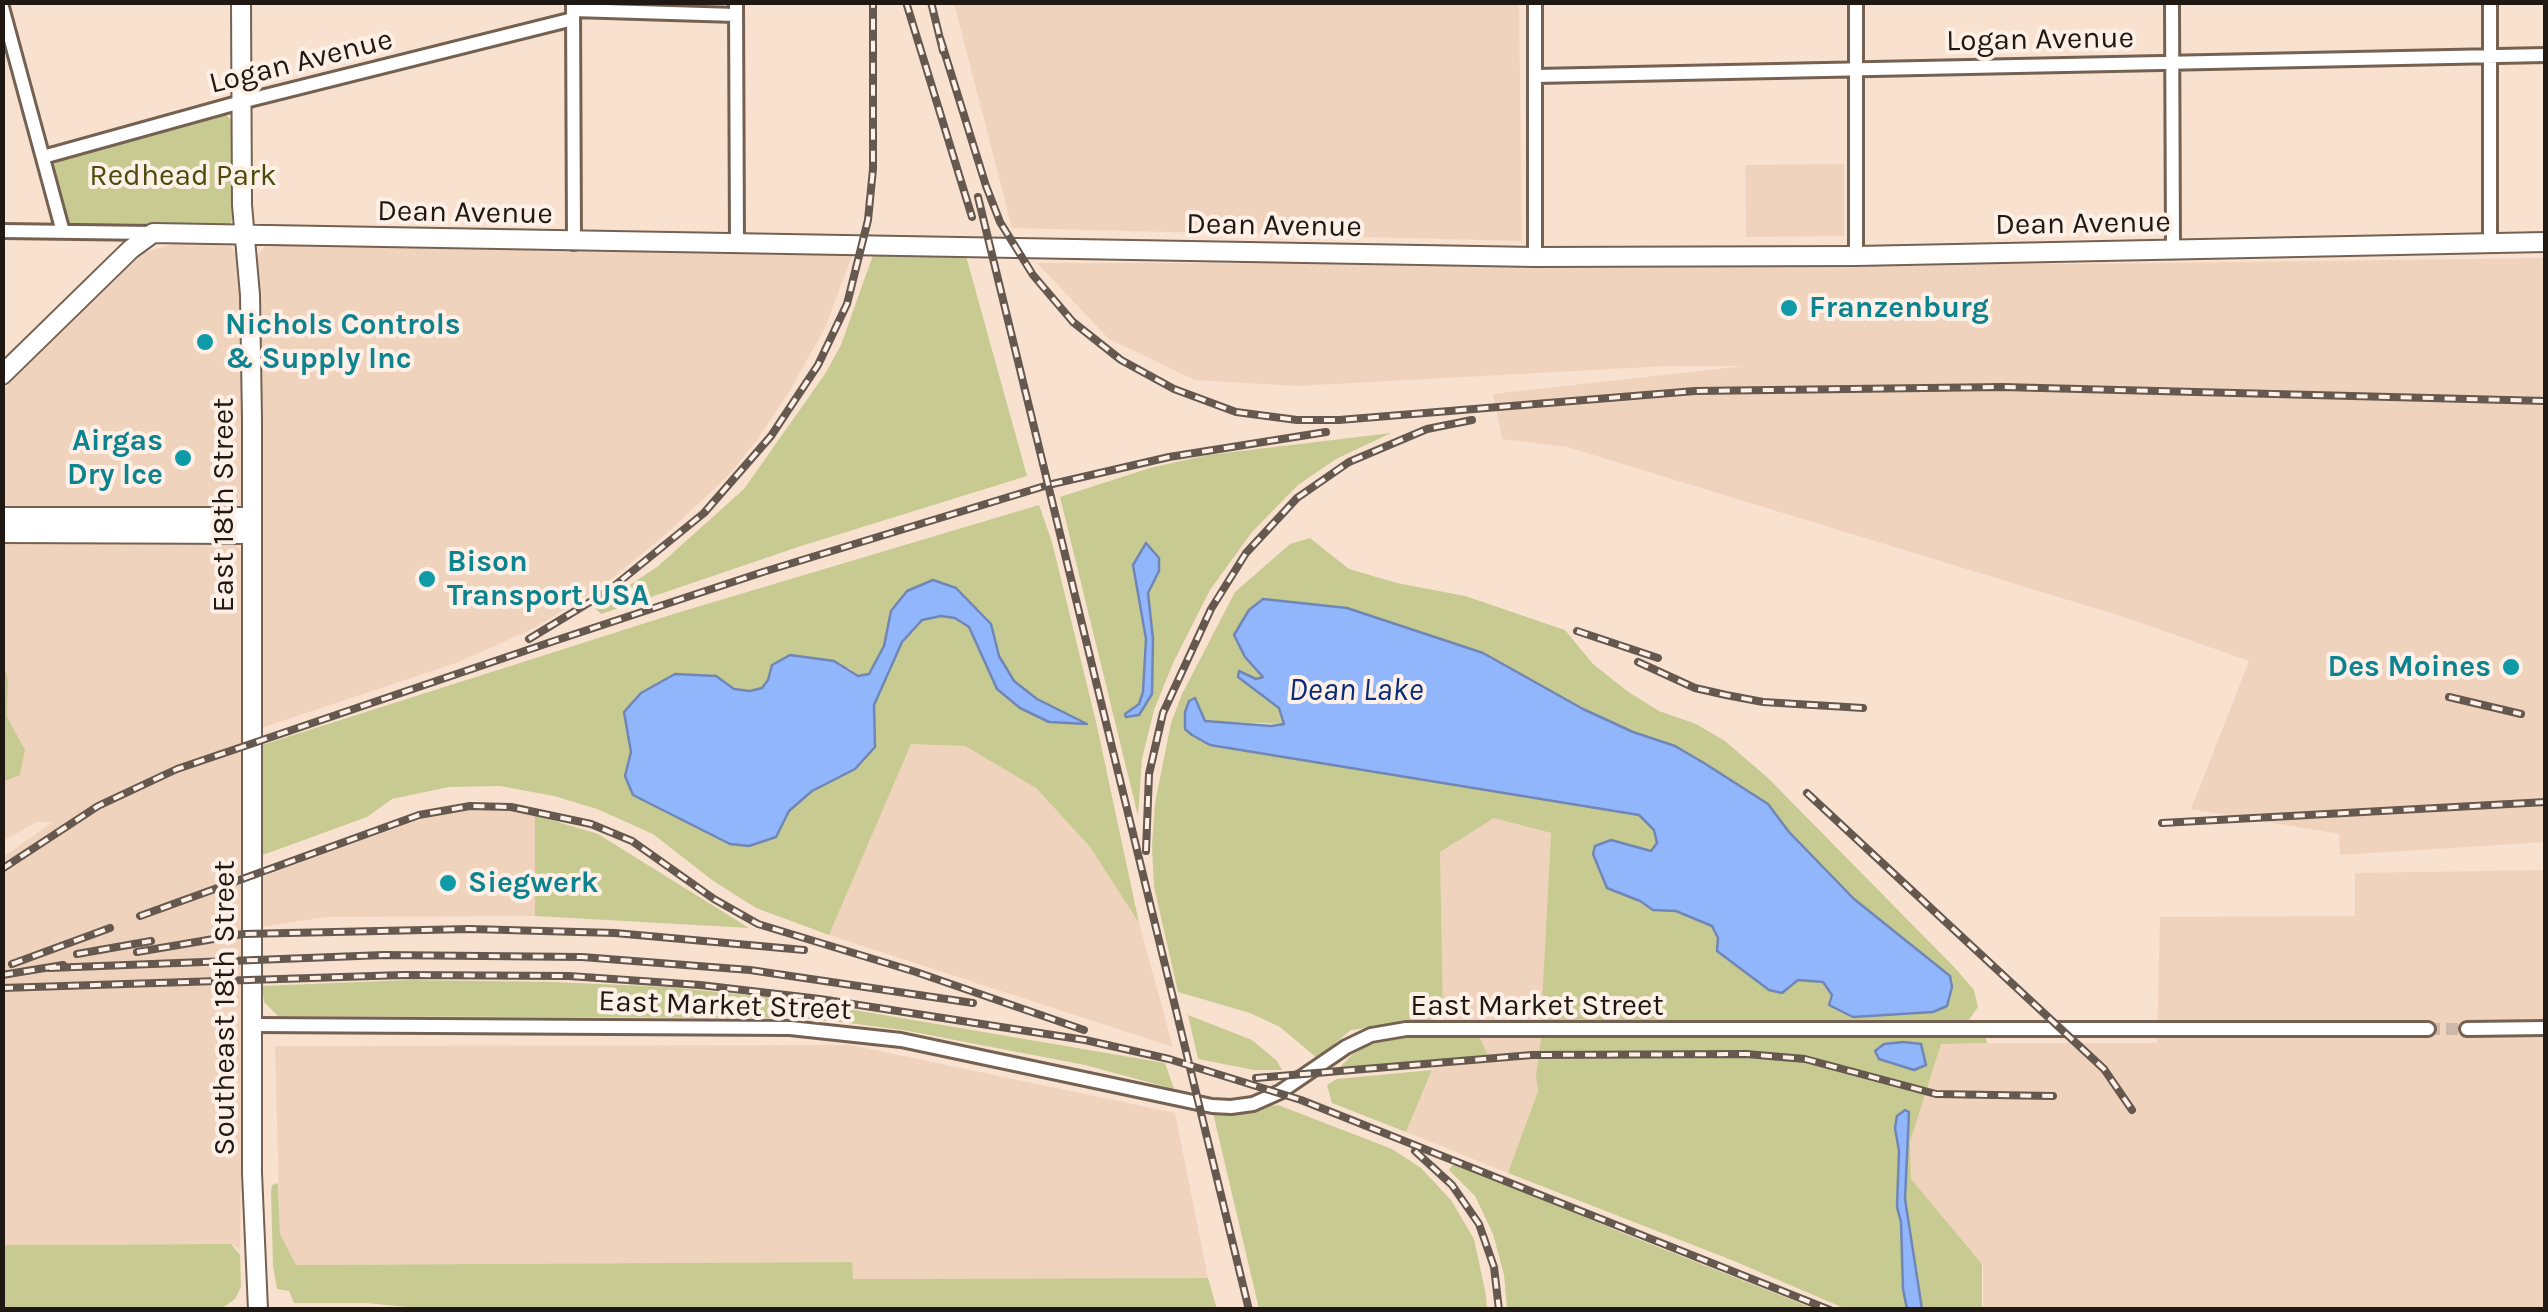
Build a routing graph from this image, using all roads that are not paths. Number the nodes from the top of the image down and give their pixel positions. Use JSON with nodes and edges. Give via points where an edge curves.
{"nodes":[{"id":1,"x":241,"y":2,"type":"edge"},
{"id":2,"x":1536,"y":2,"type":"edge"},
{"id":3,"x":1856,"y":2,"type":"edge"},
{"id":4,"x":2172,"y":2,"type":"edge"},
{"id":5,"x":2490,"y":2,"type":"edge"},
{"id":6,"x":2,"y":7,"type":"edge"},
{"id":7,"x":736,"y":9,"type":"edge"},
{"id":8,"x":573,"y":11,"type":"edge"},
{"id":9,"x":2546,"y":55,"type":"edge"},
{"id":10,"x":2490,"y":56,"type":"junction"},
{"id":11,"x":2172,"y":63,"type":"junction"},
{"id":12,"x":1856,"y":69,"type":"junction"},
{"id":13,"x":1536,"y":76,"type":"junction"},
{"id":14,"x":241,"y":102,"type":"junction"},
{"id":15,"x":43,"y":158,"type":"junction"},
{"id":16,"x":2,"y":231,"type":"edge"},
{"id":17,"x":62,"y":232,"type":"junction"},
{"id":18,"x":154,"y":233,"type":"junction"},
{"id":19,"x":246,"y":235,"type":"junction"},
{"id":20,"x":2490,"y":242,"type":"junction"},
{"id":21,"x":2546,"y":242,"type":"edge"},
{"id":22,"x":574,"y":243,"type":"junction"},
{"id":23,"x":737,"y":245,"type":"junction"},
{"id":24,"x":2173,"y":249,"type":"junction"},
{"id":25,"x":1856,"y":256,"type":"junction"},
{"id":26,"x":1536,"y":257,"type":"junction"},
{"id":27,"x":2,"y":375,"type":"edge"},
{"id":28,"x":2,"y":518,"type":"edge"},
{"id":29,"x":77,"y":526,"type":"junction"},
{"id":30,"x":252,"y":526,"type":"junction"},
{"id":31,"x":2,"y":534,"type":"edge"},
{"id":32,"x":253,"y":707,"type":"joint"},
{"id":33,"x":254,"y":1025,"type":"junction"},
{"id":34,"x":2546,"y":1028,"type":"edge"},
{"id":35,"x":2428,"y":1029,"type":"tunnel mouth"},
{"id":36,"x":2467,"y":1029,"type":"tunnel mouth"},
{"id":37,"x":258,"y":1310,"type":"edge"}],
"edges":[{"from":1,"to":14,"type":"street","name":"East 18th Street"},
{"from":2,"to":13,"type":"street"},
{"from":3,"to":12,"type":"street"},
{"from":4,"to":11,"type":"street"},
{"from":5,"to":10,"type":"street"},
{"from":6,"to":15,"type":"street"},
{"from":7,"to":8,"type":"street","name":"Logan Avenue"},
{"from":7,"to":23,"type":"street"},
{"from":8,"to":14,"type":"street","name":"Logan Avenue"},
{"from":8,"to":22,"type":"street"},
{"from":9,"to":10,"type":"street","name":"Logan Avenue"},
{"from":10,"to":11,"type":"street","name":"Logan Avenue"},
{"from":10,"to":20,"type":"street"},
{"from":11,"to":12,"type":"street","name":"Logan Avenue"},
{"from":11,"to":24,"type":"street"},
{"from":12,"to":13,"type":"street","name":"Logan Avenue"},
{"from":12,"to":25,"type":"street"},
{"from":13,"to":26,"type":"street"},
{"from":14,"to":15,"type":"street","name":"Logan Avenue"},
{"from":14,"to":19,"type":"street","name":"East 18th Street"},
{"from":15,"to":17,"type":"street"},
{"from":16,"to":17,"type":"street","name":"Dean Avenue"},
{"from":17,"to":18,"type":"street","name":"Dean Avenue"},
{"from":18,"to":19,"type":"street","name":"Dean Avenue"},
{"from":18,"to":27,"type":"street"},
{"from":19,"to":22,"type":"street","name":"Dean Avenue"},
{"from":19,"to":30,"type":"street","name":"East 18th Street"},
{"from":20,"to":21,"type":"street","name":"Dean Avenue"},
{"from":20,"to":24,"type":"street","name":"Dean Avenue"},
{"from":22,"to":23,"type":"street","name":"Dean Avenue"},
{"from":23,"to":26,"type":"street","name":"Dean Avenue"},
{"from":24,"to":25,"type":"street","name":"Dean Avenue"},
{"from":25,"to":26,"type":"street","name":"Dean Avenue"},
{"from":28,"to":29,"type":"street"},
{"from":29,"to":30,"type":"street"},
{"from":29,"to":31,"type":"street"},
{"from":30,"to":32,"type":"street","name":"East 18th Street"},
{"from":32,"to":33,"type":"street","name":"Southeast 18th Street"},
{"from":33,"to":35,"type":"street","name":"East Market Street","via":[[790,1028],[901,1040],[1231,1107],[1280,1092],[1371,1035],[1406,1029]]},
{"from":33,"to":37,"type":"street","name":"Southeast 18th Street"},
{"from":34,"to":36,"type":"street"}]}
